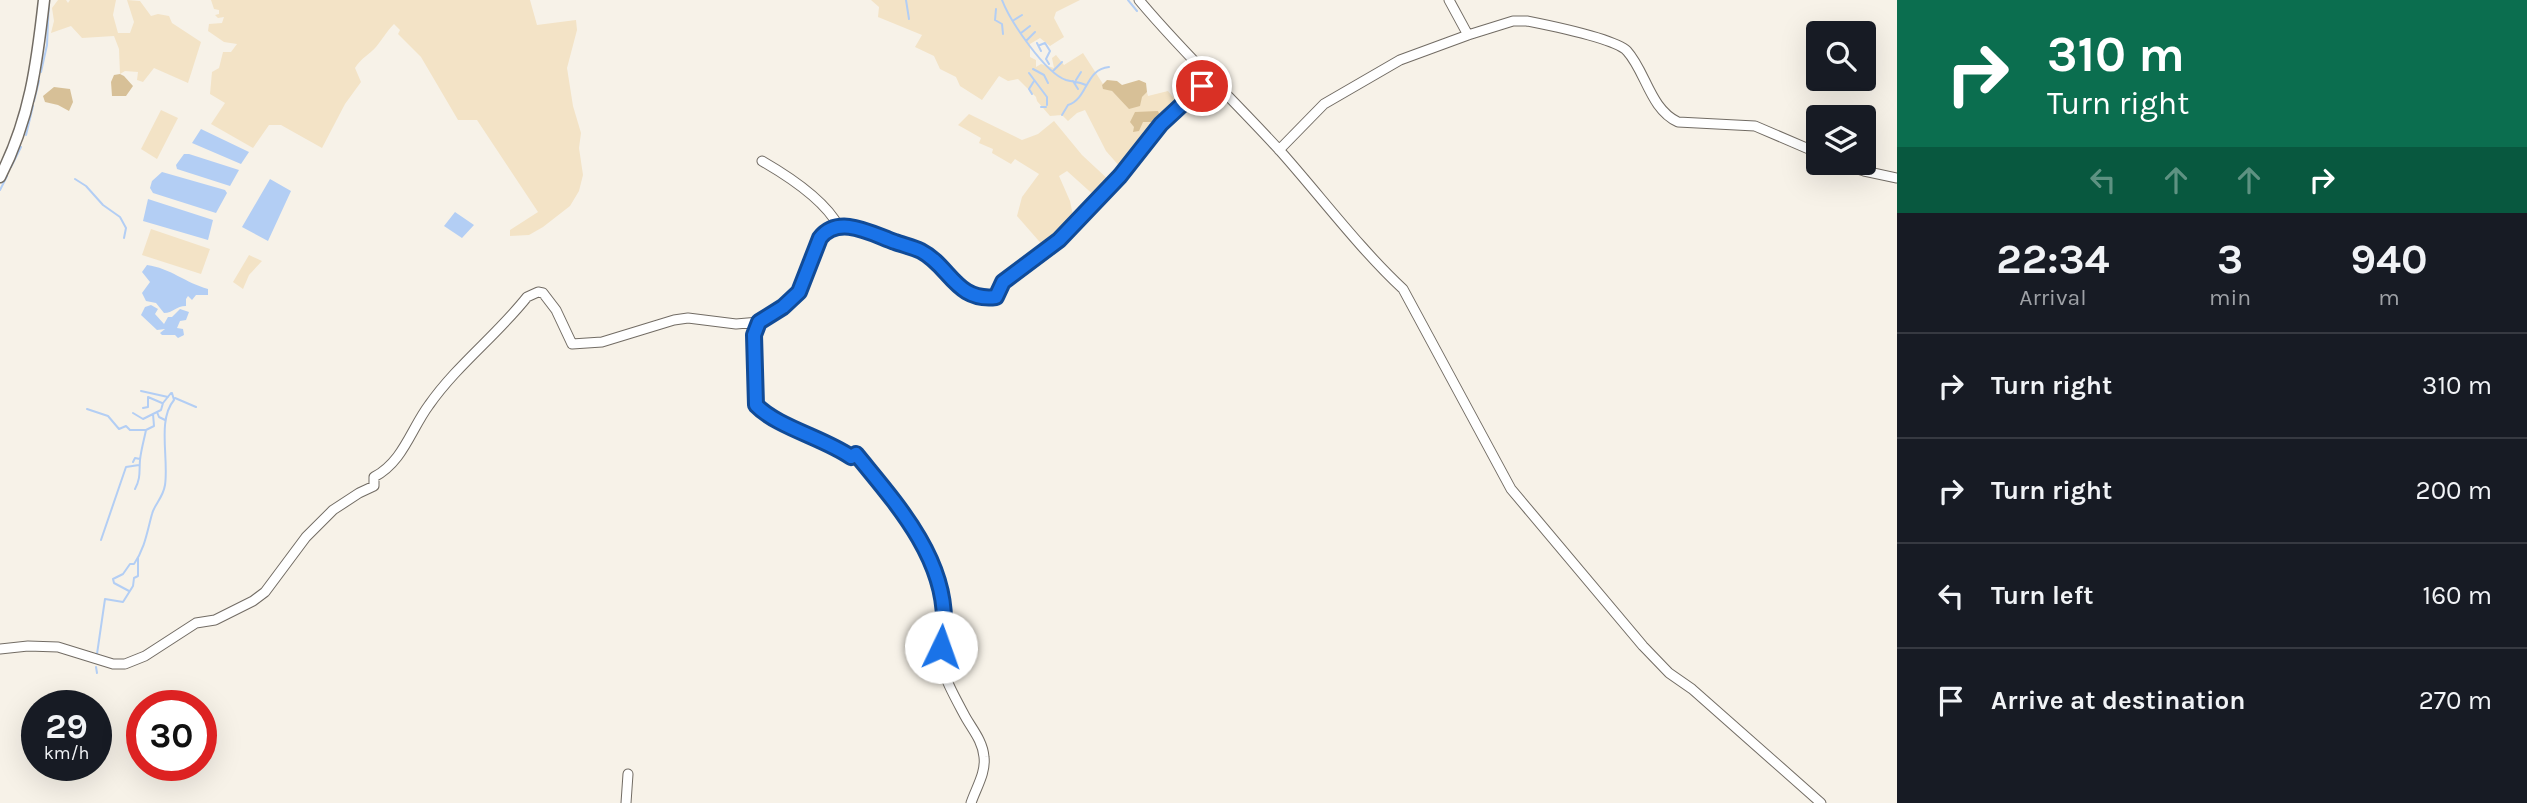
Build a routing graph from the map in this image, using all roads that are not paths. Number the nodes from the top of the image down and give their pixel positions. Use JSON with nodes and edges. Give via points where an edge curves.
{"nodes":[{"id":1,"x":44,"y":0,"type":"edge"},
{"id":2,"x":1139,"y":0,"type":"edge"},
{"id":3,"x":1449,"y":0,"type":"edge"},
{"id":4,"x":1468,"y":35,"type":"junction"},
{"id":5,"x":1208,"y":78,"type":"junction"},
{"id":6,"x":1806,"y":148,"type":"edge"},
{"id":7,"x":1279,"y":150,"type":"junction"},
{"id":8,"x":762,"y":161,"type":"dead end"},
{"id":9,"x":1876,"y":174,"type":"edge"},
{"id":10,"x":0,"y":177,"type":"edge"},
{"id":11,"x":1897,"y":178,"type":"edge"},
{"id":12,"x":839,"y":227,"type":"junction"},
{"id":13,"x":759,"y":322,"type":"junction"},
{"id":14,"x":736,"y":324,"type":"junction"},
{"id":15,"x":754,"y":335,"type":"junction"},
{"id":16,"x":0,"y":649,"type":"edge"},
{"id":17,"x":628,"y":774,"type":"dead end"},
{"id":18,"x":626,"y":803,"type":"edge"},
{"id":19,"x":971,"y":803,"type":"edge"},
{"id":20,"x":1821,"y":803,"type":"edge"}],
"edges":[{"from":1,"to":10,"type":"main road","via":[[34,82]]},
{"from":2,"to":5,"type":"street"},
{"from":3,"to":4,"type":"street"},
{"from":4,"to":6,"type":"street","via":[[1527,21],[1604,40],[1626,50],[1655,99],[1673,119],[1755,126]]},
{"from":4,"to":7,"type":"street","via":[[1400,61],[1324,104]]},
{"from":5,"to":7,"type":"street"},
{"from":5,"to":12,"type":"street","via":[[1059,240],[1003,282],[996,297],[985,299],[965,292],[920,251],[865,230]]},
{"from":7,"to":20,"type":"street","via":[[1403,289],[1511,489],[1669,673]]},
{"from":8,"to":12,"type":"street","via":[[786,174],[828,209]]},
{"from":9,"to":11,"type":"street"},
{"from":12,"to":13,"type":"street","via":[[820,238],[799,292]]},
{"from":13,"to":14,"type":"street"},
{"from":13,"to":15,"type":"street"},
{"from":14,"to":15,"type":"street"},
{"from":14,"to":16,"type":"street","via":[[688,318],[603,342],[572,344],[552,302],[543,293],[534,293],[429,405],[401,453],[374,477],[374,486],[333,510],[253,601],[215,620],[196,623],[125,664],[58,647]]},
{"from":15,"to":19,"type":"street","via":[[756,405],[851,457],[856,454],[903,513],[930,559],[944,618],[940,658],[985,757]]},
{"from":17,"to":18,"type":"street"}]}
